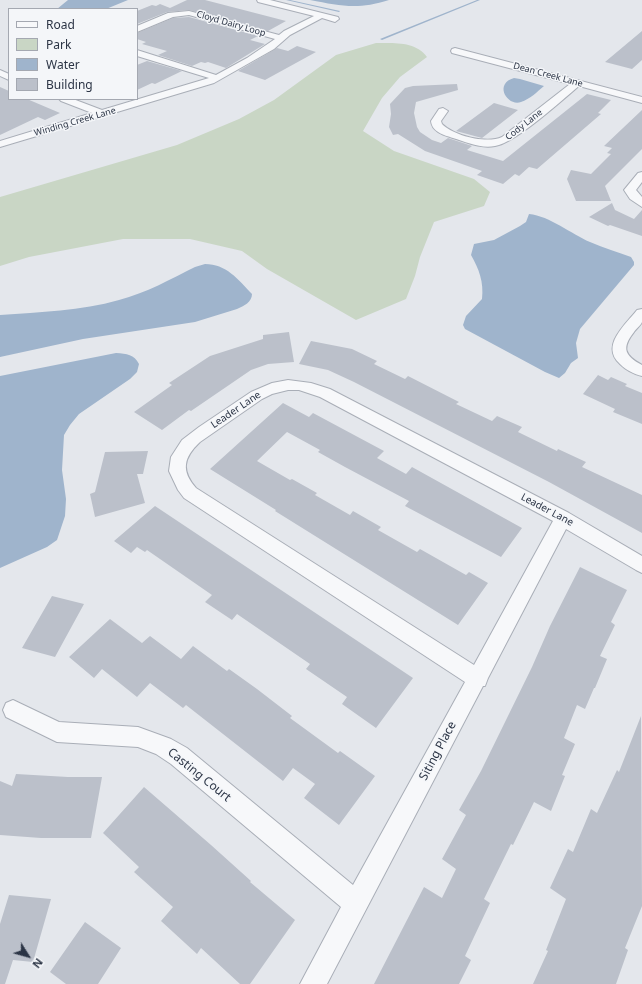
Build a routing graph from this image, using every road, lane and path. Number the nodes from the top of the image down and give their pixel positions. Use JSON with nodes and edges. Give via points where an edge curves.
{"nodes":[{"id":1,"x":261,"y":0,"type":"edge"},
{"id":2,"x":320,"y":16,"type":"junction"},
{"id":3,"x":335,"y":19,"type":"dead end"},
{"id":4,"x":138,"y":29,"type":"edge"},
{"id":5,"x":280,"y":38,"type":"junction"},
{"id":6,"x":455,"y":51,"type":"dead end"},
{"id":7,"x":138,"y":53,"type":"edge"},
{"id":8,"x":217,"y":78,"type":"junction"},
{"id":9,"x":577,"y":83,"type":"junction"},
{"id":10,"x":67,"y":100,"type":"edge"},
{"id":11,"x":642,"y":100,"type":"edge"},
{"id":12,"x":443,"y":111,"type":"dead end"},
{"id":13,"x":102,"y":114,"type":"junction"},
{"id":14,"x":0,"y":144,"type":"edge"},
{"id":15,"x":642,"y":176,"type":"edge"},
{"id":16,"x":642,"y":203,"type":"edge"},
{"id":17,"x":642,"y":312,"type":"edge"},
{"id":18,"x":642,"y":371,"type":"edge"},
{"id":19,"x":563,"y":518,"type":"junction"},
{"id":20,"x":642,"y":564,"type":"edge"},
{"id":21,"x":478,"y":679,"type":"junction"},
{"id":22,"x":13,"y":710,"type":"dead end"},
{"id":23,"x":356,"y":904,"type":"junction"},
{"id":24,"x":313,"y":984,"type":"edge"}],
"edges":[{"from":1,"to":2,"type":"street"},
{"from":2,"to":3,"type":"street"},
{"from":2,"to":5,"type":"street","name":"Winding Creek Lane"},
{"from":4,"to":5,"type":"street","name":"Cloyd Dairy Loop","via":[[171,15],[186,13]]},
{"from":5,"to":8,"type":"street","name":"Winding Creek Lane","via":[[266,51]]},
{"from":6,"to":9,"type":"street","name":"Dean Creek Lane"},
{"from":7,"to":8,"type":"street"},
{"from":8,"to":13,"type":"street","name":"Winding Creek Lane"},
{"from":9,"to":11,"type":"street","name":"Dean Creek Lane"},
{"from":9,"to":12,"type":"street","name":"Cody Lane","via":[[506,139],[497,143],[479,143],[442,131],[436,121]]},
{"from":10,"to":13,"type":"street"},
{"from":13,"to":14,"type":"street","name":"Winding Creek Lane"},
{"from":15,"to":16,"type":"street","via":[[630,190],[634,198]]},
{"from":17,"to":18,"type":"street","via":[[621,340],[618,349],[627,363]]},
{"from":19,"to":20,"type":"street","name":"Leader Lane"},
{"from":19,"to":21,"type":"street","name":"Siting Place"},
{"from":19,"to":21,"type":"street","name":"Leader Lane","via":[[325,393],[300,385],[274,387],[258,394],[194,438],[179,456],[177,468],[180,480],[195,497]]},
{"from":21,"to":23,"type":"street","name":"Siting Place"},
{"from":22,"to":23,"type":"street","name":"Casting Court","via":[[58,732],[131,736],[163,746],[179,756]]},
{"from":23,"to":24,"type":"street","name":"Siting Place"}]}
